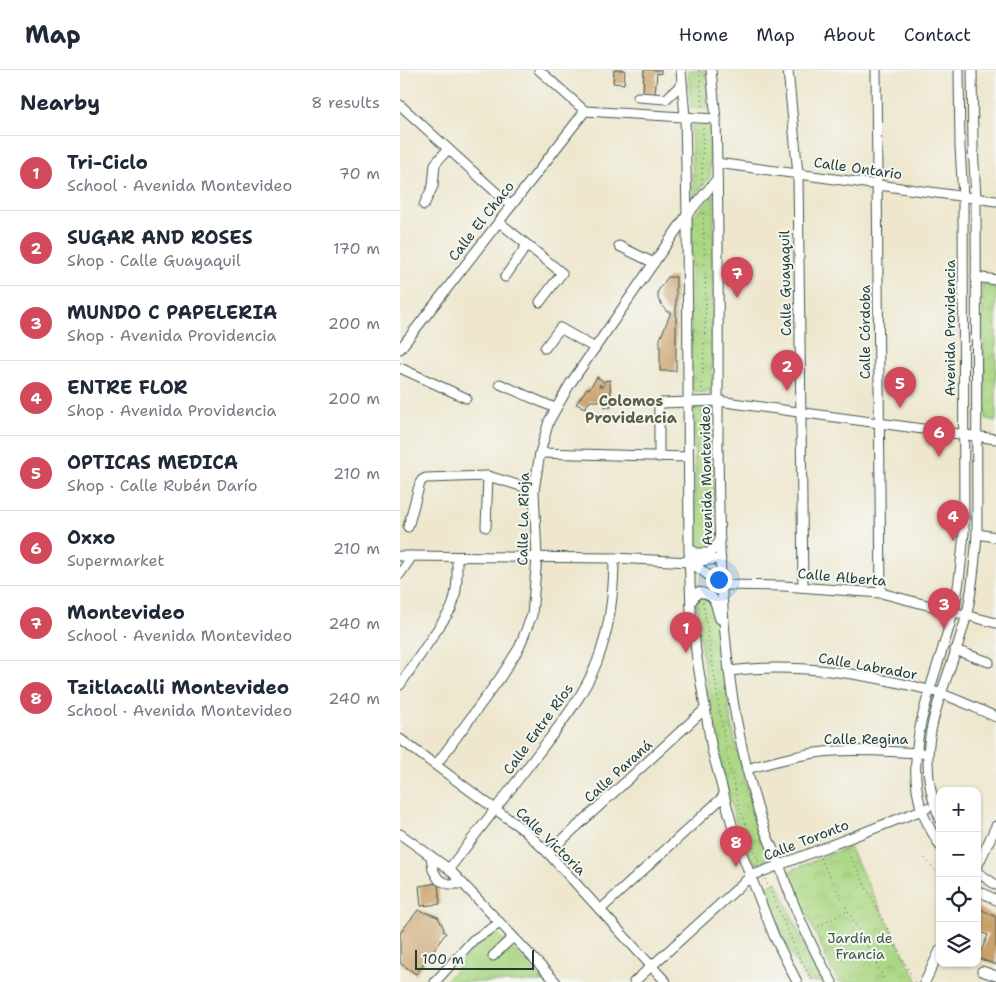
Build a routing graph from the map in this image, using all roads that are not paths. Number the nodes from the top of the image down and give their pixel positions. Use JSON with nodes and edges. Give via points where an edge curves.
{"nodes":[{"id":1,"x":540,"y":70,"type":"edge"},
{"id":2,"x":680,"y":70,"type":"edge"},
{"id":3,"x":711,"y":70,"type":"edge"},
{"id":4,"x":788,"y":70,"type":"edge"},
{"id":5,"x":876,"y":70,"type":"edge"},
{"id":6,"x":959,"y":70,"type":"edge"},
{"id":7,"x":972,"y":70,"type":"edge"},
{"id":8,"x":682,"y":84,"type":"junction"},
{"id":9,"x":638,"y":97,"type":"dead end"},
{"id":10,"x":400,"y":105,"type":"edge"},
{"id":11,"x":585,"y":111,"type":"junction"},
{"id":12,"x":685,"y":117,"type":"junction"},
{"id":13,"x":716,"y":119,"type":"junction"},
{"id":14,"x":448,"y":149,"type":"junction"},
{"id":15,"x":717,"y":164,"type":"junction"},
{"id":16,"x":798,"y":174,"type":"junction"},
{"id":17,"x":718,"y":179,"type":"junction"},
{"id":18,"x":877,"y":185,"type":"junction"},
{"id":19,"x":963,"y":196,"type":"junction"},
{"id":20,"x":976,"y":198,"type":"junction"},
{"id":21,"x":996,"y":201,"type":"edge"},
{"id":22,"x":424,"y":205,"type":"dead end"},
{"id":23,"x":511,"y":206,"type":"junction"},
{"id":24,"x":687,"y":215,"type":"junction"},
{"id":25,"x":499,"y":222,"type":"junction"},
{"id":26,"x":527,"y":245,"type":"junction"},
{"id":27,"x":619,"y":246,"type":"dead end"},
{"id":28,"x":654,"y":263,"type":"junction"},
{"id":29,"x":505,"y":277,"type":"dead end"},
{"id":30,"x":976,"y":277,"type":"junction"},
{"id":31,"x":996,"y":280,"type":"edge"},
{"id":32,"x":540,"y":302,"type":"dead end"},
{"id":33,"x":545,"y":348,"type":"dead end"},
{"id":34,"x":596,"y":348,"type":"junction"},
{"id":35,"x":400,"y":349,"type":"edge"},
{"id":36,"x":400,"y":368,"type":"edge"},
{"id":37,"x":500,"y":384,"type":"dead end"},
{"id":38,"x":466,"y":398,"type":"dead end"},
{"id":39,"x":688,"y":401,"type":"junction"},
{"id":40,"x":718,"y":401,"type":"junction"},
{"id":41,"x":555,"y":408,"type":"junction"},
{"id":42,"x":800,"y":411,"type":"junction"},
{"id":43,"x":879,"y":423,"type":"junction"},
{"id":44,"x":964,"y":434,"type":"junction"},
{"id":45,"x":977,"y":436,"type":"junction"},
{"id":46,"x":996,"y":439,"type":"edge"},
{"id":47,"x":540,"y":454,"type":"junction"},
{"id":48,"x":659,"y":457,"type":"junction"},
{"id":49,"x":688,"y":457,"type":"junction"},
{"id":50,"x":488,"y":476,"type":"junction"},
{"id":51,"x":534,"y":490,"type":"junction"},
{"id":52,"x":408,"y":527,"type":"dead end"},
{"id":53,"x":486,"y":527,"type":"dead end"},
{"id":54,"x":977,"y":534,"type":"junction"},
{"id":55,"x":996,"y":537,"type":"edge"},
{"id":56,"x":720,"y":541,"type":"junction"},
{"id":57,"x":689,"y":548,"type":"junction"},
{"id":58,"x":400,"y":556,"type":"edge"},
{"id":59,"x":412,"y":556,"type":"junction"},
{"id":60,"x":457,"y":557,"type":"junction"},
{"id":61,"x":537,"y":557,"type":"junction"},
{"id":62,"x":614,"y":558,"type":"junction"},
{"id":63,"x":721,"y":559,"type":"junction"},
{"id":64,"x":690,"y":562,"type":"junction"},
{"id":65,"x":400,"y":574,"type":"edge"},
{"id":66,"x":722,"y":585,"type":"junction"},
{"id":67,"x":803,"y":587,"type":"junction"},
{"id":68,"x":882,"y":593,"type":"junction"},
{"id":69,"x":691,"y":602,"type":"junction"},
{"id":70,"x":954,"y":612,"type":"junction"},
{"id":71,"x":967,"y":614,"type":"junction"},
{"id":72,"x":996,"y":623,"type":"edge"},
{"id":73,"x":724,"y":629,"type":"junction"},
{"id":74,"x":955,"y":650,"type":"junction"},
{"id":75,"x":989,"y":662,"type":"dead end"},
{"id":76,"x":729,"y":672,"type":"junction"},
{"id":77,"x":400,"y":685,"type":"edge"},
{"id":78,"x":929,"y":690,"type":"junction"},
{"id":79,"x":941,"y":694,"type":"junction"},
{"id":80,"x":705,"y":709,"type":"junction"},
{"id":81,"x":996,"y":717,"type":"edge"},
{"id":82,"x":400,"y":739,"type":"edge"},
{"id":83,"x":917,"y":752,"type":"junction"},
{"id":84,"x":928,"y":753,"type":"junction"},
{"id":85,"x":436,"y":765,"type":"junction"},
{"id":86,"x":747,"y":769,"type":"junction"},
{"id":87,"x":724,"y":796,"type":"junction"},
{"id":88,"x":934,"y":805,"type":"junction"},
{"id":89,"x":496,"y":808,"type":"junction"},
{"id":90,"x":922,"y":810,"type":"junction"},
{"id":91,"x":936,"y":810,"type":"edge"},
{"id":92,"x":996,"y":826,"type":"edge"},
{"id":93,"x":400,"y":834,"type":"edge"},
{"id":94,"x":936,"y":838,"type":"edge"},
{"id":95,"x":548,"y":853,"type":"junction"},
{"id":96,"x":431,"y":856,"type":"junction"},
{"id":97,"x":981,"y":858,"type":"edge"},
{"id":98,"x":779,"y":865,"type":"junction"},
{"id":99,"x":449,"y":869,"type":"junction"},
{"id":100,"x":981,"y":875,"type":"edge"},
{"id":101,"x":751,"y":876,"type":"junction"},
{"id":102,"x":463,"y":884,"type":"junction"},
{"id":103,"x":996,"y":885,"type":"edge"},
{"id":104,"x":981,"y":892,"type":"edge"},
{"id":105,"x":996,"y":900,"type":"edge"},
{"id":106,"x":600,"y":910,"type":"junction"},
{"id":107,"x":500,"y":923,"type":"junction"},
{"id":108,"x":513,"y":937,"type":"junction"},
{"id":109,"x":493,"y":956,"type":"dead end"},
{"id":110,"x":936,"y":959,"type":"edge"},
{"id":111,"x":651,"y":966,"type":"junction"},
{"id":112,"x":982,"y":971,"type":"dead end"},
{"id":113,"x":996,"y":976,"type":"edge"},
{"id":114,"x":435,"y":982,"type":"edge"},
{"id":115,"x":556,"y":982,"type":"edge"},
{"id":116,"x":634,"y":982,"type":"edge"},
{"id":117,"x":666,"y":982,"type":"edge"},
{"id":118,"x":797,"y":982,"type":"edge"},
{"id":119,"x":832,"y":982,"type":"edge"},
{"id":120,"x":925,"y":982,"type":"edge"}],
"edges":[{"from":1,"to":11,"type":"street"},
{"from":2,"to":8,"type":"street","name":"Avenida Montevideo"},
{"from":3,"to":13,"type":"street","name":"Avenida Montevideo"},
{"from":4,"to":16,"type":"street","name":"Calle Guayaquil"},
{"from":5,"to":18,"type":"street","name":"Calle Córdoba"},
{"from":6,"to":19,"type":"street","name":"Avenida Providencia"},
{"from":7,"to":20,"type":"street","name":"Avenida Providencia"},
{"from":8,"to":9,"type":"street","via":[[666,99]]},
{"from":8,"to":12,"type":"street","name":"Avenida Montevideo"},
{"from":10,"to":14,"type":"street"},
{"from":11,"to":12,"type":"street"},
{"from":11,"to":23,"type":"street","name":"Calle El Chaco"},
{"from":12,"to":13,"type":"street"},
{"from":12,"to":24,"type":"street","name":"Avenida Montevideo"},
{"from":13,"to":15,"type":"street","name":"Avenida Montevideo"},
{"from":14,"to":22,"type":"street","via":[[435,164],[433,186]]},
{"from":14,"to":23,"type":"street"},
{"from":15,"to":16,"type":"street","name":"Calle Ontario"},
{"from":15,"to":17,"type":"street","name":"Avenida Montevideo"},
{"from":16,"to":18,"type":"street","name":"Calle Ontario"},
{"from":16,"to":42,"type":"street","name":"Calle Guayaquil"},
{"from":17,"to":24,"type":"street","name":"Calle La Rioja"},
{"from":17,"to":40,"type":"street","name":"Avenida Montevideo"},
{"from":18,"to":19,"type":"street","name":"Calle Ontario"},
{"from":18,"to":43,"type":"street","name":"Calle Córdoba"},
{"from":19,"to":20,"type":"street","name":"Calle Ontario"},
{"from":19,"to":44,"type":"street","name":"Avenida Providencia"},
{"from":20,"to":21,"type":"street","name":"Calle Ontario"},
{"from":20,"to":30,"type":"street","name":"Avenida Providencia"},
{"from":23,"to":25,"type":"street","name":"Calle El Chaco"},
{"from":24,"to":28,"type":"street","name":"Calle La Rioja"},
{"from":24,"to":39,"type":"street","name":"Avenida Montevideo"},
{"from":25,"to":26,"type":"street"},
{"from":25,"to":35,"type":"street","name":"Calle El Chaco"},
{"from":26,"to":29,"type":"street"},
{"from":26,"to":32,"type":"street","via":[[562,274]]},
{"from":27,"to":28,"type":"street"},
{"from":28,"to":34,"type":"street","name":"Calle La Rioja"},
{"from":30,"to":31,"type":"street"},
{"from":30,"to":45,"type":"street","name":"Avenida Providencia"},
{"from":33,"to":34,"type":"street","via":[[560,328]]},
{"from":34,"to":41,"type":"street","name":"Calle La Rioja"},
{"from":36,"to":38,"type":"street"},
{"from":37,"to":41,"type":"street"},
{"from":39,"to":40,"type":"street"},
{"from":39,"to":48,"type":"street","via":[[661,403],[659,406]]},
{"from":39,"to":49,"type":"street","name":"Avenida Montevideo"},
{"from":40,"to":42,"type":"street"},
{"from":40,"to":56,"type":"street","name":"Avenida Montevideo"},
{"from":41,"to":47,"type":"street","name":"Calle La Rioja"},
{"from":42,"to":43,"type":"street"},
{"from":42,"to":67,"type":"street","name":"Calle Guayaquil"},
{"from":43,"to":44,"type":"street"},
{"from":43,"to":68,"type":"street","name":"Calle Córdoba"},
{"from":44,"to":45,"type":"street"},
{"from":44,"to":70,"type":"street","name":"Avenida Providencia","via":[[964,534]]},
{"from":45,"to":46,"type":"street"},
{"from":45,"to":54,"type":"street","name":"Avenida Providencia"},
{"from":47,"to":48,"type":"street"},
{"from":47,"to":51,"type":"street","name":"Calle La Rioja"},
{"from":48,"to":49,"type":"street"},
{"from":49,"to":57,"type":"street","name":"Avenida Montevideo"},
{"from":50,"to":51,"type":"street"},
{"from":50,"to":52,"type":"street","via":[[422,480]]},
{"from":50,"to":53,"type":"street"},
{"from":51,"to":61,"type":"street","name":"Calle La Rioja"},
{"from":54,"to":55,"type":"street"},
{"from":54,"to":71,"type":"street","name":"Avenida Providencia"},
{"from":56,"to":57,"type":"street","via":[[708,554],[696,553]]},
{"from":56,"to":63,"type":"street","name":"Avenida Montevideo"},
{"from":57,"to":64,"type":"street","name":"Avenida Montevideo"},
{"from":58,"to":59,"type":"street"},
{"from":59,"to":60,"type":"street"},
{"from":59,"to":65,"type":"street"},
{"from":60,"to":61,"type":"street"},
{"from":60,"to":77,"type":"street","via":[[457,581],[451,609]]},
{"from":61,"to":62,"type":"street"},
{"from":61,"to":85,"type":"street","name":"Calle La Rioja","via":[[532,616],[519,648]]},
{"from":62,"to":64,"type":"street"},
{"from":62,"to":89,"type":"street","name":"Calle Entre Ríos","via":[[611,612],[603,647],[590,678],[572,709]]},
{"from":63,"to":64,"type":"street"},
{"from":63,"to":66,"type":"street","name":"Avenida Montevideo"},
{"from":64,"to":66,"type":"street"},
{"from":64,"to":69,"type":"street","name":"Avenida Montevideo"},
{"from":66,"to":67,"type":"street","name":"Calle Alberta"},
{"from":66,"to":73,"type":"street","name":"Avenida Montevideo"},
{"from":67,"to":68,"type":"street","name":"Calle Alberta"},
{"from":68,"to":70,"type":"street","name":"Calle Alberta"},
{"from":69,"to":73,"type":"street","via":[[698,592],[710,594]]},
{"from":69,"to":80,"type":"street","name":"Avenida Montevideo"},
{"from":70,"to":71,"type":"street","name":"Calle Alberta"},
{"from":70,"to":78,"type":"street","name":"Avenida Providencia"},
{"from":71,"to":72,"type":"street","name":"Calle Alberta"},
{"from":71,"to":74,"type":"street","name":"Avenida Providencia"},
{"from":73,"to":76,"type":"street","name":"Avenida Montevideo"},
{"from":74,"to":75,"type":"street"},
{"from":74,"to":79,"type":"street","name":"Avenida Providencia"},
{"from":76,"to":78,"type":"street","name":"Calle Labrador","via":[[751,668],[817,670]]},
{"from":76,"to":86,"type":"street","name":"Avenida Montevideo"},
{"from":78,"to":79,"type":"street","name":"Calle Labrador"},
{"from":78,"to":83,"type":"street","name":"Avenida Providencia"},
{"from":79,"to":81,"type":"street","name":"Calle Labrador"},
{"from":79,"to":84,"type":"street","name":"Avenida Providencia"},
{"from":80,"to":87,"type":"street","name":"Avenida Montevideo"},
{"from":80,"to":95,"type":"street","name":"Calle Paraná"},
{"from":82,"to":85,"type":"street","name":"Calle Victoria"},
{"from":83,"to":84,"type":"street","name":"Calle Regina"},
{"from":83,"to":86,"type":"street","name":"Calle Regina","via":[[833,751],[796,756]]},
{"from":83,"to":90,"type":"street","name":"Avenida Providencia","via":[[918,795]]},
{"from":84,"to":88,"type":"street","name":"Avenida Providencia","via":[[928,776]]},
{"from":85,"to":89,"type":"street","name":"Calle Victoria"},
{"from":86,"to":98,"type":"street","name":"Avenida Montevideo","via":[[764,828]]},
{"from":87,"to":101,"type":"street","name":"Avenida Montevideo"},
{"from":87,"to":106,"type":"street"},
{"from":88,"to":90,"type":"street","name":"Calle Toronto"},
{"from":88,"to":91,"type":"street","name":"Avenida Providencia"},
{"from":89,"to":95,"type":"street","name":"Calle Victoria"},
{"from":89,"to":99,"type":"street","name":"Calle Entre Ríos"},
{"from":90,"to":94,"type":"street","name":"Avenida Providencia"},
{"from":90,"to":98,"type":"street","name":"Calle Toronto"},
{"from":92,"to":97,"type":"street"},
{"from":93,"to":96,"type":"street"},
{"from":95,"to":106,"type":"street","name":"Calle Victoria"},
{"from":96,"to":99,"type":"street"},
{"from":96,"to":102,"type":"street","via":[[433,870],[439,880]]},
{"from":98,"to":101,"type":"street","name":"Calle Toronto"},
{"from":98,"to":119,"type":"street","name":"Avenida Montevideo","via":[[806,933]]},
{"from":99,"to":102,"type":"street"},
{"from":100,"to":103,"type":"street"},
{"from":101,"to":111,"type":"street","name":"Calle Toronto"},
{"from":101,"to":118,"type":"street","name":"Avenida Montevideo","via":[[774,936]]},
{"from":102,"to":107,"type":"street"},
{"from":104,"to":105,"type":"street"},
{"from":106,"to":111,"type":"street","name":"Calle Victoria"},
{"from":107,"to":108,"type":"street"},
{"from":107,"to":114,"type":"street","via":[[473,940]]},
{"from":108,"to":109,"type":"street"},
{"from":108,"to":115,"type":"street"},
{"from":110,"to":120,"type":"street"},
{"from":111,"to":116,"type":"street","name":"Calle Toronto"},
{"from":111,"to":117,"type":"street","name":"Calle Victoria"},
{"from":112,"to":113,"type":"street"}]}
